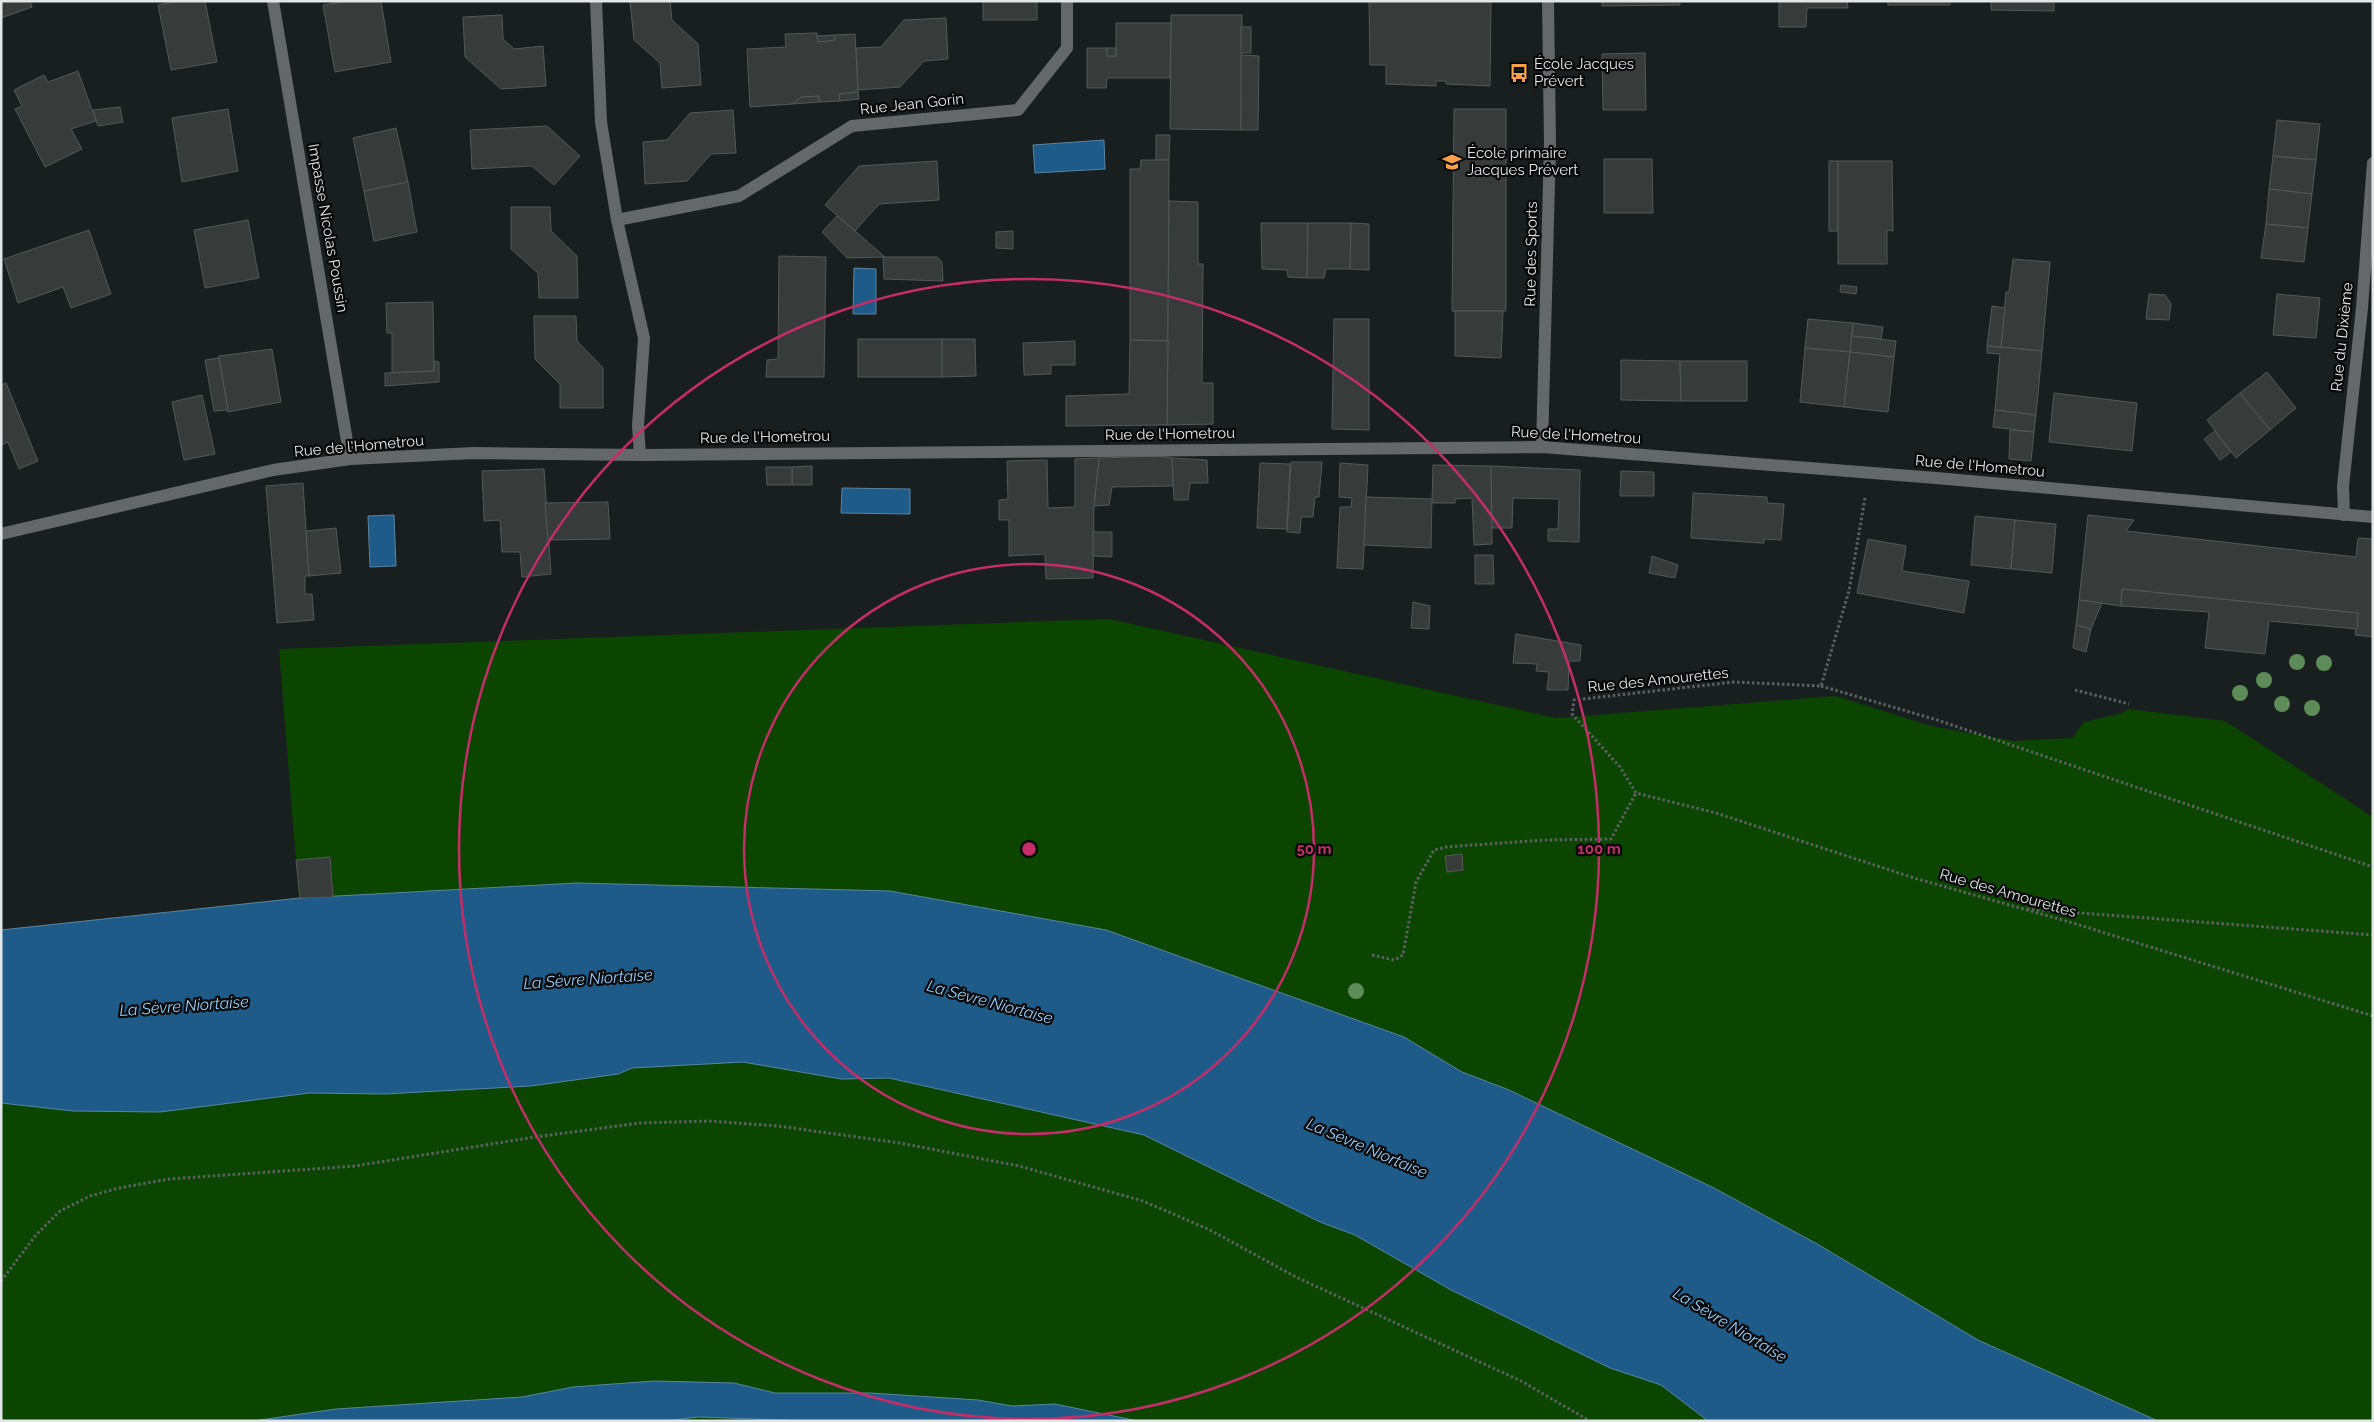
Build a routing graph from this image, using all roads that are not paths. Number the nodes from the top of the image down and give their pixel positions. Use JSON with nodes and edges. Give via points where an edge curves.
{"nodes":[{"id":1,"x":273,"y":1,"type":"edge"},
{"id":2,"x":596,"y":1,"type":"edge"},
{"id":3,"x":1067,"y":1,"type":"edge"},
{"id":4,"x":1548,"y":1,"type":"edge"},
{"id":5,"x":2373,"y":163,"type":"edge"},
{"id":6,"x":617,"y":220,"type":"junction"},
{"id":7,"x":1542,"y":447,"type":"junction"},
{"id":8,"x":640,"y":455,"type":"junction"},
{"id":9,"x":350,"y":459,"type":"junction"},
{"id":10,"x":2344,"y":515,"type":"junction"},
{"id":11,"x":2373,"y":517,"type":"edge"},
{"id":12,"x":1,"y":534,"type":"edge"}],
"edges":[{"from":1,"to":9,"type":"street","name":"Impasse Nicolas Poussin"},
{"from":2,"to":6,"type":"street","via":[[601,122]]},
{"from":3,"to":6,"type":"street","name":"Rue Jean Gorin","via":[[1067,48],[1018,110],[852,126],[739,196]]},
{"from":4,"to":7,"type":"street","name":"Rue des Sports","via":[[1549,155]]},
{"from":5,"to":10,"type":"street","name":"Rue du Dixième","via":[[2343,486]]},
{"from":6,"to":8,"type":"street","via":[[644,338],[638,426]]},
{"from":7,"to":8,"type":"street","name":"Rue de l'Hometrou"},
{"from":7,"to":10,"type":"street","name":"Rue de l'Hometrou","via":[[1870,472]]},
{"from":8,"to":9,"type":"street","name":"Rue de l'Hometrou","via":[[474,453]]},
{"from":9,"to":12,"type":"street","name":"Rue de l'Hometrou","via":[[272,470]]},
{"from":10,"to":11,"type":"street","name":"Rue de l'Hometrou"}]}
